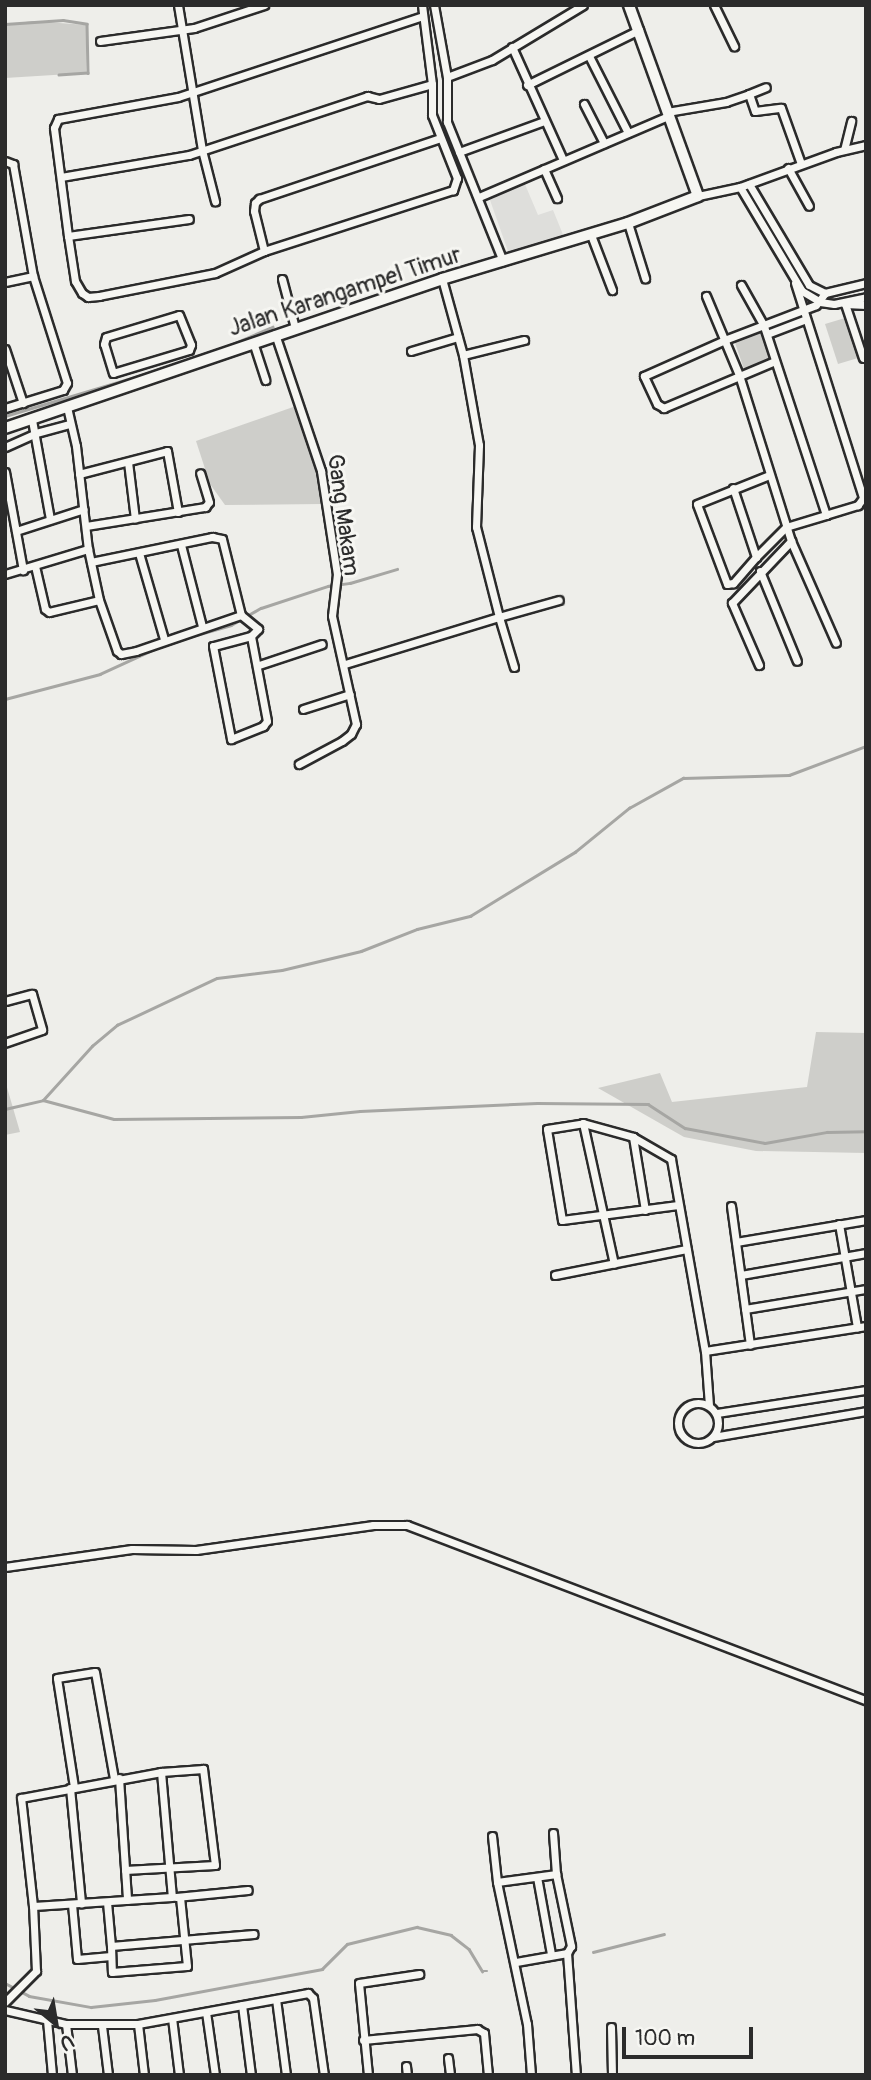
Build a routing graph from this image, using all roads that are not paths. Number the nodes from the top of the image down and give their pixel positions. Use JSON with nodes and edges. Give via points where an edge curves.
{"nodes":[{"id":1,"x":178,"y":5,"type":"edge"},
{"id":2,"x":264,"y":5,"type":"edge"},
{"id":3,"x":422,"y":5,"type":"edge"},
{"id":4,"x":434,"y":5,"type":"edge"},
{"id":5,"x":563,"y":5,"type":"edge"},
{"id":6,"x":583,"y":5,"type":"edge"},
{"id":7,"x":629,"y":5,"type":"edge"},
{"id":8,"x":714,"y":5,"type":"edge"},
{"id":9,"x":568,"y":14,"type":"junction"},
{"id":10,"x":423,"y":16,"type":"junction"},
{"id":11,"x":183,"y":30,"type":"junction"},
{"id":12,"x":639,"y":30,"type":"junction"},
{"id":13,"x":100,"y":40,"type":"dead end"},
{"id":14,"x":512,"y":47,"type":"junction"},
{"id":15,"x":734,"y":47,"type":"dead end"},
{"id":16,"x":589,"y":56,"type":"junction"},
{"id":17,"x":447,"y":77,"type":"junction"},
{"id":18,"x":432,"y":84,"type":"junction"},
{"id":19,"x":527,"y":85,"type":"junction"},
{"id":20,"x":766,"y":87,"type":"dead end"},
{"id":21,"x":192,"y":92,"type":"junction"},
{"id":22,"x":749,"y":94,"type":"junction"},
{"id":23,"x":583,"y":104,"type":"dead end"},
{"id":24,"x":668,"y":114,"type":"junction"},
{"id":25,"x":544,"y":121,"type":"junction"},
{"id":26,"x":851,"y":121,"type":"dead end"},
{"id":27,"x":628,"y":133,"type":"junction"},
{"id":28,"x":440,"y":138,"type":"junction"},
{"id":29,"x":604,"y":143,"type":"junction"},
{"id":30,"x":866,"y":145,"type":"edge"},
{"id":31,"x":202,"y":150,"type":"junction"},
{"id":32,"x":844,"y":150,"type":"junction"},
{"id":33,"x":459,"y":152,"type":"junction"},
{"id":34,"x":564,"y":160,"type":"junction"},
{"id":35,"x":5,"y":161,"type":"edge"},
{"id":36,"x":801,"y":163,"type":"junction"},
{"id":37,"x":788,"y":168,"type":"junction"},
{"id":38,"x":544,"y":169,"type":"junction"},
{"id":39,"x":61,"y":177,"type":"junction"},
{"id":40,"x":749,"y":184,"type":"junction"},
{"id":41,"x":740,"y":187,"type":"junction"},
{"id":42,"x":698,"y":195,"type":"junction"},
{"id":43,"x":479,"y":197,"type":"junction"},
{"id":44,"x":557,"y":198,"type":"dead end"},
{"id":45,"x":215,"y":201,"type":"dead end"},
{"id":46,"x":809,"y":206,"type":"dead end"},
{"id":47,"x":189,"y":219,"type":"dead end"},
{"id":48,"x":628,"y":223,"type":"junction"},
{"id":49,"x":591,"y":235,"type":"junction"},
{"id":50,"x":68,"y":236,"type":"junction"},
{"id":51,"x":264,"y":251,"type":"junction"},
{"id":52,"x":503,"y":261,"type":"junction"},
{"id":53,"x":33,"y":276,"type":"junction"},
{"id":54,"x":442,"y":278,"type":"junction"},
{"id":55,"x":645,"y":278,"type":"dead end"},
{"id":56,"x":282,"y":279,"type":"dead end"},
{"id":57,"x":5,"y":282,"type":"edge"},
{"id":58,"x":795,"y":283,"type":"junction"},
{"id":59,"x":866,"y":283,"type":"edge"},
{"id":60,"x":741,"y":285,"type":"dead end"},
{"id":61,"x":612,"y":290,"type":"dead end"},
{"id":62,"x":825,"y":293,"type":"junction"},
{"id":63,"x":706,"y":296,"type":"dead end"},
{"id":64,"x":866,"y":297,"type":"edge"},
{"id":65,"x":820,"y":302,"type":"junction"},
{"id":66,"x":845,"y":304,"type":"junction"},
{"id":67,"x":866,"y":305,"type":"edge"},
{"id":68,"x":802,"y":311,"type":"junction"},
{"id":69,"x":804,"y":320,"type":"junction"},
{"id":70,"x":764,"y":326,"type":"junction"},
{"id":71,"x":295,"y":328,"type":"junction"},
{"id":72,"x":275,"y":334,"type":"junction"},
{"id":73,"x":767,"y":334,"type":"junction"},
{"id":74,"x":458,"y":337,"type":"junction"},
{"id":75,"x":727,"y":339,"type":"junction"},
{"id":76,"x":524,"y":340,"type":"dead end"},
{"id":77,"x":253,"y":342,"type":"junction"},
{"id":78,"x":5,"y":349,"type":"edge"},
{"id":79,"x":411,"y":351,"type":"dead end"},
{"id":80,"x":463,"y":355,"type":"junction"},
{"id":81,"x":863,"y":358,"type":"dead end"},
{"id":82,"x":162,"y":359,"type":"junction"},
{"id":83,"x":775,"y":361,"type":"junction"},
{"id":84,"x":152,"y":362,"type":"junction"},
{"id":85,"x":160,"y":374,"type":"junction"},
{"id":86,"x":739,"y":375,"type":"junction"},
{"id":87,"x":265,"y":380,"type":"dead end"},
{"id":88,"x":23,"y":402,"type":"junction"},
{"id":89,"x":67,"y":407,"type":"junction"},
{"id":90,"x":5,"y":408,"type":"edge"},
{"id":91,"x":32,"y":420,"type":"junction"},
{"id":92,"x":70,"y":424,"type":"junction"},
{"id":93,"x":5,"y":428,"type":"edge"},
{"id":94,"x":36,"y":433,"type":"junction"},
{"id":95,"x":5,"y":447,"type":"edge"},
{"id":96,"x":128,"y":463,"type":"junction"},
{"id":97,"x":5,"y":472,"type":"edge"},
{"id":98,"x":200,"y":473,"type":"dead end"},
{"id":99,"x":79,"y":474,"type":"junction"},
{"id":100,"x":769,"y":475,"type":"junction"},
{"id":101,"x":733,"y":488,"type":"junction"},
{"id":102,"x":84,"y":509,"type":"junction"},
{"id":103,"x":178,"y":512,"type":"junction"},
{"id":104,"x":826,"y":515,"type":"junction"},
{"id":105,"x":50,"y":519,"type":"junction"},
{"id":106,"x":135,"y":519,"type":"junction"},
{"id":107,"x":86,"y":526,"type":"junction"},
{"id":108,"x":786,"y":527,"type":"junction"},
{"id":109,"x":16,"y":531,"type":"junction"},
{"id":110,"x":790,"y":541,"type":"junction"},
{"id":111,"x":181,"y":545,"type":"junction"},
{"id":112,"x":88,"y":549,"type":"junction"},
{"id":113,"x":139,"y":553,"type":"junction"},
{"id":114,"x":756,"y":557,"type":"junction"},
{"id":115,"x":91,"y":562,"type":"junction"},
{"id":116,"x":35,"y":566,"type":"junction"},
{"id":117,"x":23,"y":569,"type":"junction"},
{"id":118,"x":760,"y":570,"type":"junction"},
{"id":119,"x":5,"y":574,"type":"edge"},
{"id":120,"x":99,"y":600,"type":"junction"},
{"id":121,"x":559,"y":600,"type":"dead end"},
{"id":122,"x":243,"y":617,"type":"junction"},
{"id":123,"x":499,"y":617,"type":"junction"},
{"id":124,"x":202,"y":626,"type":"junction"},
{"id":125,"x":251,"y":636,"type":"junction"},
{"id":126,"x":164,"y":639,"type":"junction"},
{"id":127,"x":836,"y":643,"type":"dead end"},
{"id":128,"x":322,"y":644,"type":"dead end"},
{"id":129,"x":797,"y":661,"type":"dead end"},
{"id":130,"x":345,"y":664,"type":"junction"},
{"id":131,"x":258,"y":665,"type":"junction"},
{"id":132,"x":759,"y":665,"type":"dead end"},
{"id":133,"x":514,"y":667,"type":"dead end"},
{"id":134,"x":350,"y":694,"type":"junction"},
{"id":135,"x":303,"y":709,"type":"dead end"},
{"id":136,"x":299,"y":764,"type":"dead end"},
{"id":137,"x":5,"y":1001,"type":"edge"},
{"id":138,"x":5,"y":1044,"type":"edge"},
{"id":139,"x":583,"y":1123,"type":"junction"},
{"id":140,"x":633,"y":1137,"type":"junction"},
{"id":141,"x":678,"y":1205,"type":"junction"},
{"id":142,"x":731,"y":1206,"type":"dead end"},
{"id":143,"x":645,"y":1210,"type":"junction"},
{"id":144,"x":605,"y":1217,"type":"junction"},
{"id":145,"x":866,"y":1220,"type":"edge"},
{"id":146,"x":839,"y":1224,"type":"junction"},
{"id":147,"x":736,"y":1242,"type":"junction"},
{"id":148,"x":686,"y":1250,"type":"junction"},
{"id":149,"x":866,"y":1253,"type":"edge"},
{"id":150,"x":845,"y":1256,"type":"junction"},
{"id":151,"x":614,"y":1264,"type":"junction"},
{"id":152,"x":555,"y":1275,"type":"dead end"},
{"id":153,"x":741,"y":1275,"type":"junction"},
{"id":154,"x":866,"y":1289,"type":"edge"},
{"id":155,"x":851,"y":1292,"type":"junction"},
{"id":156,"x":745,"y":1309,"type":"junction"},
{"id":157,"x":861,"y":1327,"type":"edge"},
{"id":158,"x":750,"y":1345,"type":"junction"},
{"id":159,"x":705,"y":1351,"type":"junction"},
{"id":160,"x":866,"y":1390,"type":"edge"},
{"id":161,"x":709,"y":1405,"type":"junction"},
{"id":162,"x":866,"y":1411,"type":"edge"},
{"id":163,"x":717,"y":1413,"type":"junction"},
{"id":164,"x":713,"y":1437,"type":"junction"},
{"id":165,"x":5,"y":1567,"type":"edge"},
{"id":166,"x":866,"y":1700,"type":"edge"},
{"id":167,"x":161,"y":1772,"type":"junction"},
{"id":168,"x":116,"y":1779,"type":"junction"},
{"id":169,"x":72,"y":1788,"type":"junction"},
{"id":170,"x":553,"y":1833,"type":"dead end"},
{"id":171,"x":492,"y":1836,"type":"dead end"},
{"id":172,"x":169,"y":1869,"type":"junction"},
{"id":173,"x":125,"y":1870,"type":"junction"},
{"id":174,"x":556,"y":1874,"type":"junction"},
{"id":175,"x":537,"y":1877,"type":"junction"},
{"id":176,"x":497,"y":1882,"type":"junction"},
{"id":177,"x":248,"y":1890,"type":"dead end"},
{"id":178,"x":180,"y":1897,"type":"junction"},
{"id":179,"x":172,"y":1898,"type":"junction"},
{"id":180,"x":127,"y":1900,"type":"junction"},
{"id":181,"x":107,"y":1902,"type":"junction"},
{"id":182,"x":76,"y":1904,"type":"junction"},
{"id":183,"x":33,"y":1906,"type":"junction"},
{"id":184,"x":253,"y":1934,"type":"dead end"},
{"id":185,"x":185,"y":1940,"type":"junction"},
{"id":186,"x":111,"y":1946,"type":"junction"},
{"id":187,"x":567,"y":1953,"type":"junction"},
{"id":188,"x":551,"y":1954,"type":"junction"},
{"id":189,"x":111,"y":1956,"type":"junction"},
{"id":190,"x":516,"y":1962,"type":"junction"},
{"id":191,"x":419,"y":1974,"type":"dead end"},
{"id":192,"x":276,"y":1999,"type":"junction"},
{"id":193,"x":5,"y":2001,"type":"edge"},
{"id":194,"x":242,"y":2005,"type":"junction"},
{"id":195,"x":5,"y":2010,"type":"edge"},
{"id":196,"x":206,"y":2012,"type":"junction"},
{"id":197,"x":172,"y":2018,"type":"junction"},
{"id":198,"x":47,"y":2020,"type":"junction"},
{"id":199,"x":66,"y":2024,"type":"junction"},
{"id":200,"x":138,"y":2024,"type":"junction"},
{"id":201,"x":102,"y":2026,"type":"junction"},
{"id":202,"x":611,"y":2026,"type":"dead end"},
{"id":203,"x":363,"y":2040,"type":"junction"},
{"id":204,"x":448,"y":2058,"type":"dead end"},
{"id":205,"x":52,"y":2075,"type":"edge"},
{"id":206,"x":72,"y":2075,"type":"edge"},
{"id":207,"x":108,"y":2075,"type":"edge"},
{"id":208,"x":144,"y":2075,"type":"edge"},
{"id":209,"x":179,"y":2075,"type":"edge"},
{"id":210,"x":215,"y":2075,"type":"edge"},
{"id":211,"x":251,"y":2075,"type":"edge"},
{"id":212,"x":286,"y":2075,"type":"edge"},
{"id":213,"x":324,"y":2075,"type":"edge"},
{"id":214,"x":368,"y":2075,"type":"edge"},
{"id":215,"x":450,"y":2075,"type":"edge"},
{"id":216,"x":488,"y":2075,"type":"edge"},
{"id":217,"x":531,"y":2075,"type":"edge"},
{"id":218,"x":576,"y":2075,"type":"edge"},
{"id":219,"x":612,"y":2075,"type":"edge"}],
"edges":[{"from":1,"to":11,"type":"street"},
{"from":2,"to":11,"type":"street"},
{"from":3,"to":10,"type":"street"},
{"from":4,"to":17,"type":"street"},
{"from":5,"to":9,"type":"street"},
{"from":6,"to":9,"type":"street"},
{"from":7,"to":12,"type":"street"},
{"from":8,"to":15,"type":"street"},
{"from":9,"to":14,"type":"street"},
{"from":10,"to":18,"type":"street"},
{"from":10,"to":21,"type":"street"},
{"from":11,"to":13,"type":"street"},
{"from":11,"to":21,"type":"street"},
{"from":12,"to":16,"type":"street"},
{"from":12,"to":24,"type":"street"},
{"from":14,"to":17,"type":"street"},
{"from":14,"to":19,"type":"street"},
{"from":16,"to":19,"type":"street"},
{"from":16,"to":27,"type":"street"},
{"from":17,"to":33,"type":"street","via":[[446,113]]},
{"from":18,"to":28,"type":"street","via":[[432,116]]},
{"from":18,"to":31,"type":"street","via":[[379,99],[367,96]]},
{"from":19,"to":25,"type":"street"},
{"from":20,"to":22,"type":"street"},
{"from":21,"to":31,"type":"street"},
{"from":21,"to":39,"type":"street","via":[[58,119],[54,128]]},
{"from":22,"to":24,"type":"street"},
{"from":22,"to":36,"type":"street","via":[[755,111],[781,108]]},
{"from":23,"to":29,"type":"street"},
{"from":24,"to":27,"type":"street"},
{"from":24,"to":42,"type":"street"},
{"from":25,"to":33,"type":"street"},
{"from":25,"to":34,"type":"street"},
{"from":26,"to":32,"type":"street"},
{"from":27,"to":29,"type":"street"},
{"from":28,"to":51,"type":"street","via":[[259,199],[254,211]]},
{"from":28,"to":51,"type":"street","via":[[457,178],[453,190]]},
{"from":29,"to":34,"type":"street"},
{"from":30,"to":32,"type":"street","name":"Jalan Karangampel Timur"},
{"from":31,"to":39,"type":"street"},
{"from":31,"to":45,"type":"street"},
{"from":32,"to":36,"type":"street","name":"Jalan Karangampel Timur"},
{"from":33,"to":43,"type":"street"},
{"from":34,"to":38,"type":"street"},
{"from":35,"to":53,"type":"street","via":[[13,164]]},
{"from":36,"to":37,"type":"street","name":"Jalan Karangampel Timur"},
{"from":37,"to":40,"type":"street","name":"Jalan Karangampel Timur"},
{"from":37,"to":46,"type":"street"},
{"from":38,"to":43,"type":"street"},
{"from":38,"to":44,"type":"street"},
{"from":39,"to":50,"type":"street"},
{"from":40,"to":41,"type":"street","name":"Jalan Karangampel Timur"},
{"from":40,"to":62,"type":"street","via":[[804,280]]},
{"from":41,"to":42,"type":"street","name":"Jalan Karangampel Timur"},
{"from":41,"to":58,"type":"street"},
{"from":42,"to":48,"type":"street","name":"Jalan Karangampel Timur"},
{"from":43,"to":52,"type":"street"},
{"from":47,"to":50,"type":"street"},
{"from":48,"to":49,"type":"street","name":"Jalan Karangampel Timur"},
{"from":48,"to":55,"type":"street"},
{"from":49,"to":52,"type":"street","name":"Jalan Karangampel Timur"},
{"from":49,"to":61,"type":"street"},
{"from":50,"to":51,"type":"street","via":[[75,281],[88,297],[215,273]]},
{"from":52,"to":54,"type":"street","name":"Jalan Karangampel Timur"},
{"from":53,"to":57,"type":"street"},
{"from":53,"to":88,"type":"street","via":[[67,388]]},
{"from":54,"to":71,"type":"street","name":"Jalan Karangampel Timur"},
{"from":54,"to":74,"type":"street"},
{"from":56,"to":71,"type":"street"},
{"from":58,"to":65,"type":"street"},
{"from":58,"to":68,"type":"street"},
{"from":59,"to":62,"type":"street"},
{"from":60,"to":70,"type":"street"},
{"from":62,"to":65,"type":"street"},
{"from":63,"to":75,"type":"street"},
{"from":64,"to":66,"type":"street"},
{"from":65,"to":66,"type":"street"},
{"from":65,"to":68,"type":"street"},
{"from":66,"to":67,"type":"street"},
{"from":66,"to":81,"type":"street"},
{"from":68,"to":69,"type":"street"},
{"from":68,"to":70,"type":"street"},
{"from":69,"to":73,"type":"street"},
{"from":69,"to":104,"type":"street","via":[[863,498],[858,505]]},
{"from":70,"to":73,"type":"street"},
{"from":70,"to":75,"type":"street"},
{"from":71,"to":72,"type":"street","name":"Jalan Karangampel Timur"},
{"from":72,"to":77,"type":"street","name":"Jalan Karangampel Timur"},
{"from":72,"to":130,"type":"street","name":"Gang Makam","via":[[318,458],[335,587],[332,616]]},
{"from":73,"to":83,"type":"street"},
{"from":74,"to":79,"type":"street"},
{"from":74,"to":80,"type":"street"},
{"from":75,"to":86,"type":"street"},
{"from":75,"to":86,"type":"street","via":[[646,373],[645,379],[657,404],[664,408]]},
{"from":76,"to":80,"type":"street"},
{"from":77,"to":85,"type":"street","name":"Jalan Karangampel Timur"},
{"from":77,"to":87,"type":"street"},
{"from":78,"to":88,"type":"street"},
{"from":80,"to":123,"type":"street","via":[[480,460],[476,527]]},
{"from":82,"to":84,"type":"street"},
{"from":82,"to":84,"type":"street","via":[[190,347],[179,315],[104,339],[113,373]]},
{"from":82,"to":85,"type":"street"},
{"from":83,"to":86,"type":"street"},
{"from":83,"to":104,"type":"street"},
{"from":84,"to":85,"type":"street"},
{"from":85,"to":89,"type":"street","name":"Jalan Karangampel Timur"},
{"from":86,"to":100,"type":"street"},
{"from":88,"to":90,"type":"street"},
{"from":89,"to":91,"type":"street","name":"Jalan Karangampel Timur"},
{"from":89,"to":92,"type":"street"},
{"from":91,"to":93,"type":"street","name":"Jalan Karangampel Timur"},
{"from":91,"to":94,"type":"street"},
{"from":92,"to":94,"type":"street"},
{"from":92,"to":99,"type":"street"},
{"from":94,"to":95,"type":"street"},
{"from":94,"to":105,"type":"street"},
{"from":96,"to":99,"type":"street"},
{"from":96,"to":103,"type":"street","via":[[167,451]]},
{"from":96,"to":106,"type":"street"},
{"from":97,"to":109,"type":"street"},
{"from":98,"to":103,"type":"street","via":[[208,505]]},
{"from":99,"to":102,"type":"street"},
{"from":100,"to":101,"type":"street"},
{"from":100,"to":108,"type":"street"},
{"from":101,"to":114,"type":"street"},
{"from":101,"to":114,"type":"street","via":[[697,506],[727,584]]},
{"from":102,"to":105,"type":"street"},
{"from":102,"to":107,"type":"street"},
{"from":103,"to":106,"type":"street"},
{"from":104,"to":108,"type":"street"},
{"from":105,"to":109,"type":"street"},
{"from":106,"to":107,"type":"street"},
{"from":107,"to":112,"type":"street"},
{"from":108,"to":110,"type":"street"},
{"from":108,"to":114,"type":"street"},
{"from":109,"to":117,"type":"street"},
{"from":110,"to":118,"type":"street"},
{"from":110,"to":127,"type":"street"},
{"from":111,"to":113,"type":"street"},
{"from":111,"to":122,"type":"street","via":[[222,539]]},
{"from":111,"to":124,"type":"street"},
{"from":112,"to":115,"type":"street"},
{"from":112,"to":116,"type":"street"},
{"from":113,"to":115,"type":"street"},
{"from":113,"to":126,"type":"street"},
{"from":115,"to":120,"type":"street"},
{"from":116,"to":117,"type":"street"},
{"from":116,"to":120,"type":"street","via":[[49,612]]},
{"from":117,"to":119,"type":"street"},
{"from":118,"to":129,"type":"street"},
{"from":118,"to":132,"type":"street","via":[[732,603]]},
{"from":120,"to":126,"type":"street","via":[[121,654]]},
{"from":121,"to":123,"type":"street"},
{"from":122,"to":124,"type":"street"},
{"from":122,"to":125,"type":"street","via":[[258,629]]},
{"from":123,"to":130,"type":"street"},
{"from":123,"to":133,"type":"street"},
{"from":124,"to":126,"type":"street"},
{"from":125,"to":131,"type":"street"},
{"from":125,"to":131,"type":"street","via":[[213,646],[231,739],[267,721]]},
{"from":128,"to":131,"type":"street"},
{"from":130,"to":134,"type":"street","name":"Gang Makam"},
{"from":134,"to":135,"type":"street"},
{"from":134,"to":136,"type":"street","name":"Gang Makam","via":[[356,724],[351,734]]},
{"from":137,"to":138,"type":"street","via":[[32,994],[42,1027],[40,1032]]},
{"from":139,"to":140,"type":"street"},
{"from":139,"to":144,"type":"street"},
{"from":139,"to":144,"type":"street","via":[[547,1129],[562,1220]]},
{"from":140,"to":141,"type":"street","via":[[671,1159]]},
{"from":140,"to":143,"type":"street"},
{"from":141,"to":143,"type":"street"},
{"from":141,"to":148,"type":"street"},
{"from":142,"to":147,"type":"street"},
{"from":143,"to":144,"type":"street"},
{"from":144,"to":151,"type":"street"},
{"from":145,"to":146,"type":"street"},
{"from":146,"to":147,"type":"street"},
{"from":146,"to":150,"type":"street"},
{"from":147,"to":153,"type":"street"},
{"from":148,"to":151,"type":"street"},
{"from":148,"to":159,"type":"street"},
{"from":149,"to":150,"type":"street"},
{"from":150,"to":153,"type":"street"},
{"from":150,"to":155,"type":"street"},
{"from":151,"to":152,"type":"street"},
{"from":153,"to":156,"type":"street"},
{"from":154,"to":155,"type":"street"},
{"from":155,"to":156,"type":"street"},
{"from":155,"to":157,"type":"street"},
{"from":156,"to":158,"type":"street"},
{"from":157,"to":158,"type":"street"},
{"from":158,"to":159,"type":"street"},
{"from":159,"to":161,"type":"street"},
{"from":160,"to":163,"type":"street"},
{"from":161,"to":163,"type":"street"},
{"from":161,"to":164,"type":"street","via":[[687,1406],[680,1413],[678,1426],[691,1442]]},
{"from":162,"to":164,"type":"street"},
{"from":163,"to":164,"type":"street","via":[[719,1426]]},
{"from":165,"to":166,"type":"street","via":[[132,1549],[196,1550],[373,1525],[407,1525]]},
{"from":167,"to":168,"type":"street"},
{"from":167,"to":172,"type":"street"},
{"from":167,"to":172,"type":"street","via":[[203,1769],[215,1865]]},
{"from":168,"to":169,"type":"street"},
{"from":168,"to":169,"type":"street","via":[[95,1672],[57,1678]]},
{"from":168,"to":173,"type":"street"},
{"from":169,"to":182,"type":"street"},
{"from":169,"to":183,"type":"street","via":[[21,1798]]},
{"from":170,"to":174,"type":"street"},
{"from":171,"to":176,"type":"street"},
{"from":172,"to":173,"type":"street"},
{"from":172,"to":179,"type":"street"},
{"from":173,"to":180,"type":"street"},
{"from":174,"to":175,"type":"street"},
{"from":174,"to":187,"type":"street","via":[[571,1946]]},
{"from":175,"to":176,"type":"street"},
{"from":175,"to":188,"type":"street"},
{"from":176,"to":190,"type":"street"},
{"from":177,"to":178,"type":"street"},
{"from":178,"to":179,"type":"street"},
{"from":178,"to":185,"type":"street"},
{"from":179,"to":180,"type":"street"},
{"from":180,"to":181,"type":"street"},
{"from":181,"to":182,"type":"street"},
{"from":181,"to":186,"type":"street"},
{"from":182,"to":183,"type":"street"},
{"from":182,"to":189,"type":"street","via":[[77,1959]]},
{"from":183,"to":193,"type":"street","via":[[36,1972]]},
{"from":184,"to":185,"type":"street"},
{"from":185,"to":186,"type":"street"},
{"from":185,"to":189,"type":"street","via":[[187,1966],[112,1972]]},
{"from":186,"to":189,"type":"street"},
{"from":187,"to":188,"type":"street"},
{"from":187,"to":218,"type":"street"},
{"from":188,"to":190,"type":"street"},
{"from":190,"to":217,"type":"street"},
{"from":191,"to":203,"type":"street","via":[[359,1983]]},
{"from":192,"to":194,"type":"street"},
{"from":192,"to":212,"type":"street"},
{"from":192,"to":213,"type":"street","via":[[308,1993],[313,1998]]},
{"from":194,"to":196,"type":"street"},
{"from":194,"to":211,"type":"street"},
{"from":195,"to":198,"type":"street"},
{"from":196,"to":197,"type":"street"},
{"from":196,"to":210,"type":"street"},
{"from":197,"to":200,"type":"street"},
{"from":197,"to":209,"type":"street"},
{"from":198,"to":199,"type":"street"},
{"from":198,"to":205,"type":"street"},
{"from":199,"to":201,"type":"street"},
{"from":199,"to":206,"type":"street"},
{"from":200,"to":201,"type":"street"},
{"from":200,"to":208,"type":"street"},
{"from":201,"to":207,"type":"street"},
{"from":202,"to":219,"type":"street"},
{"from":203,"to":214,"type":"street"},
{"from":203,"to":216,"type":"street","via":[[477,2029],[484,2033]]},
{"from":204,"to":215,"type":"street"}]}
